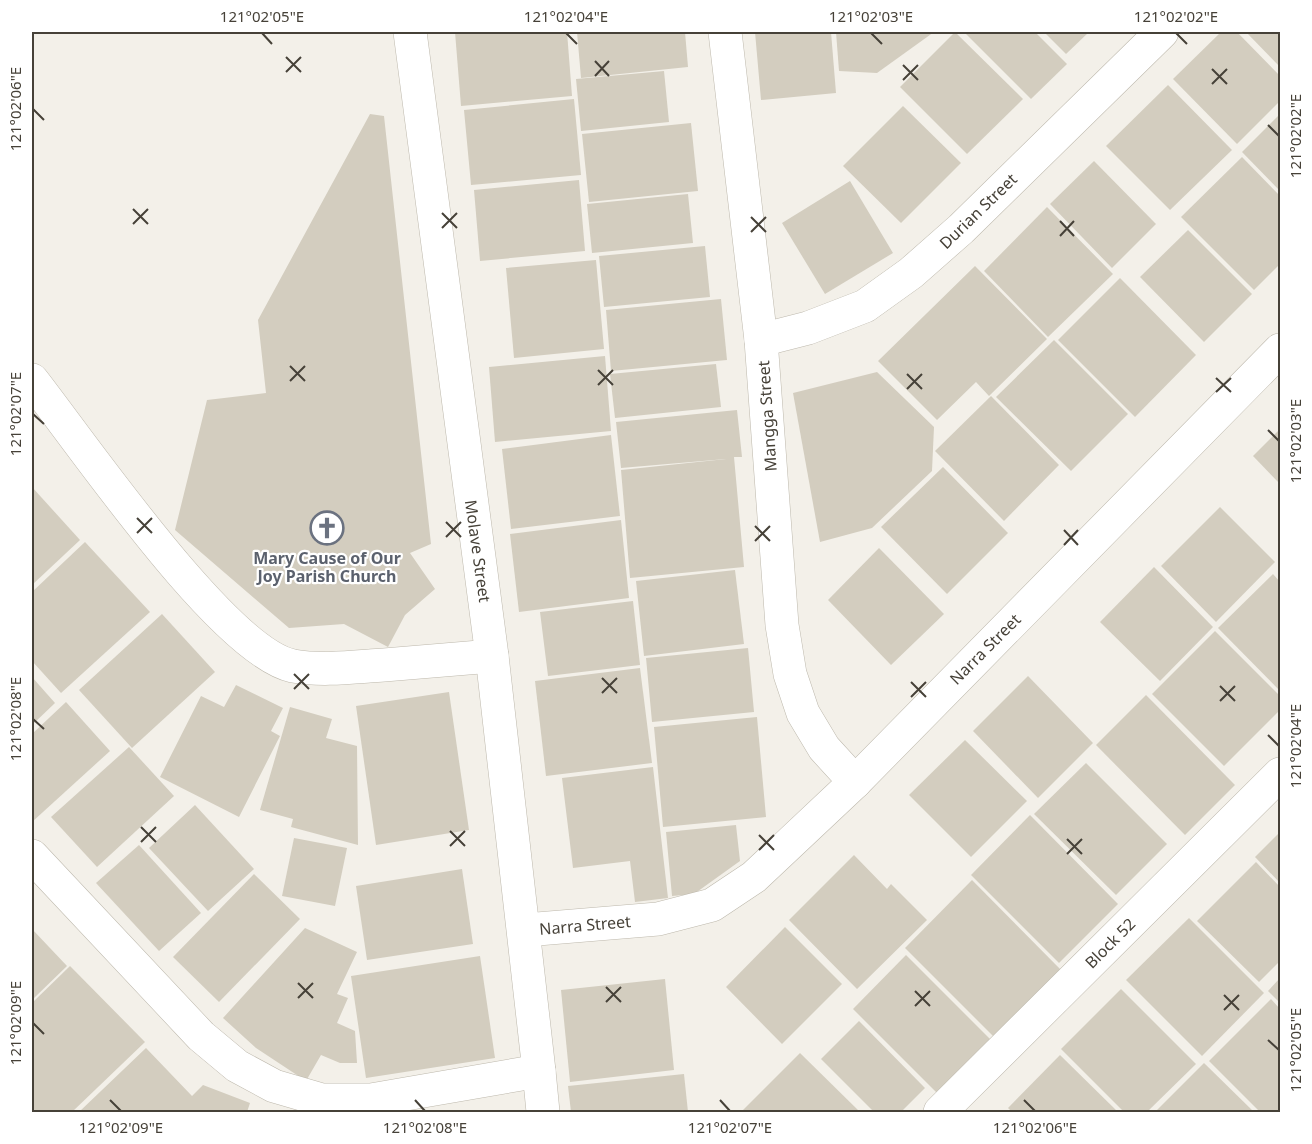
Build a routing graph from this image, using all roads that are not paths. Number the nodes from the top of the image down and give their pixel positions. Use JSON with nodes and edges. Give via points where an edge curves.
{"nodes":[{"id":1,"x":410,"y":32,"type":"edge"},
{"id":2,"x":724,"y":32,"type":"edge"},
{"id":3,"x":1162,"y":32,"type":"edge"},
{"id":4,"x":761,"y":340,"type":"junction"},
{"id":5,"x":1281,"y":350,"type":"edge"},
{"id":6,"x":32,"y":380,"type":"edge"},
{"id":7,"x":492,"y":656,"type":"junction"},
{"id":8,"x":1281,"y":774,"type":"edge"},
{"id":9,"x":855,"y":782,"type":"junction"},
{"id":10,"x":32,"y":856,"type":"edge"},
{"id":11,"x":525,"y":930,"type":"junction"},
{"id":12,"x":539,"y":1071,"type":"junction"},
{"id":13,"x":543,"y":1113,"type":"edge"},
{"id":14,"x":940,"y":1113,"type":"edge"}],
"edges":[{"from":1,"to":7,"type":"street","name":"Molave Street"},
{"from":2,"to":4,"type":"street","name":"Mangga Street"},
{"from":3,"to":4,"type":"street","name":"Durian Street","via":[[911,273],[865,306],[808,328]]},
{"from":4,"to":9,"type":"street","name":"Mangga Street","via":[[782,626],[790,674],[803,713],[824,748]]},
{"from":5,"to":9,"type":"street","name":"Narra Street"},
{"from":6,"to":7,"type":"street","via":[[166,553],[233,628],[259,650],[291,665],[330,669]]},
{"from":7,"to":11,"type":"street","name":"Molave Street"},
{"from":8,"to":14,"type":"street","name":"Block 52"},
{"from":9,"to":11,"type":"street","name":"Narra Street","via":[[754,877],[712,905],[658,920]]},
{"from":10,"to":12,"type":"street","via":[[201,1036],[237,1066],[274,1086],[322,1100],[371,1100]]},
{"from":11,"to":12,"type":"street","name":"Molave Street"},
{"from":12,"to":13,"type":"street","name":"Molave Street"}]}
